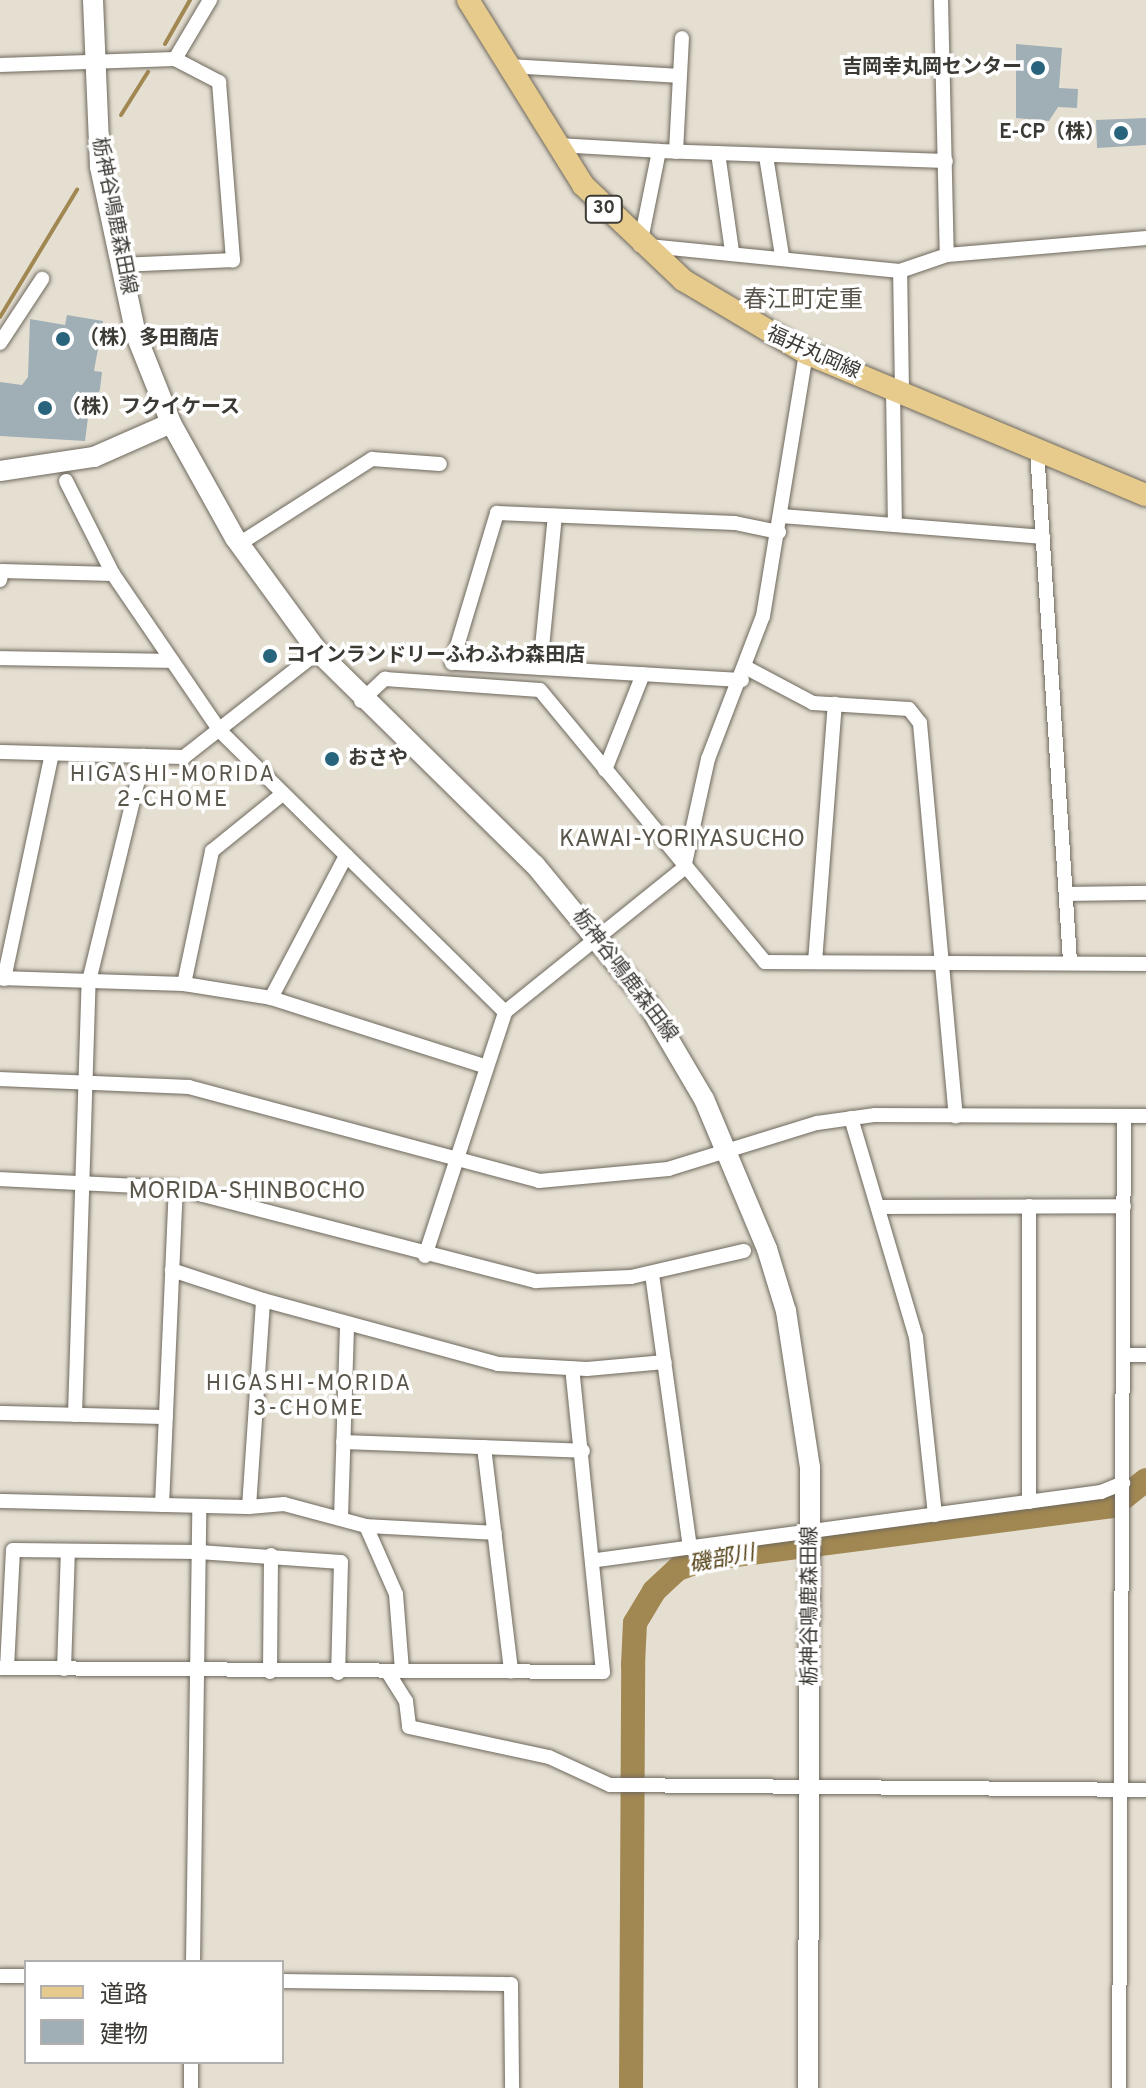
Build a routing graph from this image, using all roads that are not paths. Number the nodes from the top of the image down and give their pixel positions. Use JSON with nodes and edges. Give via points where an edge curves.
{"nodes":[{"id":1,"x":93,"y":0,"type":"edge"},
{"id":2,"x":210,"y":0,"type":"edge"},
{"id":3,"x":468,"y":0,"type":"edge"},
{"id":4,"x":941,"y":0,"type":"edge"},
{"id":5,"x":682,"y":38,"type":"dead end"},
{"id":6,"x":175,"y":59,"type":"junction"},
{"id":7,"x":93,"y":61,"type":"junction"},
{"id":8,"x":0,"y":65,"type":"edge"},
{"id":9,"x":506,"y":66,"type":"junction"},
{"id":10,"x":679,"y":76,"type":"junction"},
{"id":11,"x":553,"y":145,"type":"junction"},
{"id":12,"x":659,"y":151,"type":"junction"},
{"id":13,"x":676,"y":152,"type":"junction"},
{"id":14,"x":718,"y":153,"type":"junction"},
{"id":15,"x":766,"y":156,"type":"junction"},
{"id":16,"x":946,"y":161,"type":"junction"},
{"id":17,"x":1146,"y":238,"type":"edge"},
{"id":18,"x":640,"y":245,"type":"junction"},
{"id":19,"x":732,"y":251,"type":"junction"},
{"id":20,"x":947,"y":255,"type":"junction"},
{"id":21,"x":782,"y":256,"type":"junction"},
{"id":22,"x":120,"y":265,"type":"junction"},
{"id":23,"x":900,"y":271,"type":"junction"},
{"id":24,"x":42,"y":279,"type":"dead end"},
{"id":25,"x":0,"y":343,"type":"edge"},
{"id":26,"x":806,"y":353,"type":"junction"},
{"id":27,"x":898,"y":390,"type":"junction"},
{"id":28,"x":171,"y":423,"type":"junction"},
{"id":29,"x":1037,"y":450,"type":"junction"},
{"id":30,"x":440,"y":464,"type":"dead end"},
{"id":31,"x":0,"y":471,"type":"edge"},
{"id":32,"x":66,"y":481,"type":"dead end"},
{"id":33,"x":1146,"y":495,"type":"edge"},
{"id":34,"x":555,"y":516,"type":"junction"},
{"id":35,"x":782,"y":516,"type":"junction"},
{"id":36,"x":895,"y":525,"type":"junction"},
{"id":37,"x":779,"y":532,"type":"junction"},
{"id":38,"x":1043,"y":537,"type":"junction"},
{"id":39,"x":239,"y":544,"type":"junction"},
{"id":40,"x":1,"y":574,"type":"edge"},
{"id":41,"x":113,"y":574,"type":"junction"},
{"id":42,"x":318,"y":652,"type":"junction"},
{"id":43,"x":0,"y":658,"type":"edge"},
{"id":44,"x":170,"y":661,"type":"junction"},
{"id":45,"x":540,"y":668,"type":"junction"},
{"id":46,"x":643,"y":674,"type":"junction"},
{"id":47,"x":744,"y":674,"type":"junction"},
{"id":48,"x":361,"y":701,"type":"junction"},
{"id":49,"x":835,"y":704,"type":"junction"},
{"id":50,"x":220,"y":731,"type":"junction"},
{"id":51,"x":0,"y":752,"type":"edge"},
{"id":52,"x":52,"y":754,"type":"junction"},
{"id":53,"x":144,"y":756,"type":"junction"},
{"id":54,"x":605,"y":770,"type":"junction"},
{"id":55,"x":280,"y":796,"type":"junction"},
{"id":56,"x":346,"y":856,"type":"junction"},
{"id":57,"x":684,"y":868,"type":"junction"},
{"id":58,"x":1146,"y":893,"type":"edge"},
{"id":59,"x":1070,"y":894,"type":"junction"},
{"id":60,"x":598,"y":936,"type":"junction"},
{"id":61,"x":815,"y":962,"type":"junction"},
{"id":62,"x":941,"y":962,"type":"junction"},
{"id":63,"x":1070,"y":962,"type":"junction"},
{"id":64,"x":1146,"y":964,"type":"edge"},
{"id":65,"x":2,"y":978,"type":"edge"},
{"id":66,"x":89,"y":981,"type":"junction"},
{"id":67,"x":184,"y":984,"type":"junction"},
{"id":68,"x":271,"y":998,"type":"junction"},
{"id":69,"x":505,"y":1012,"type":"junction"},
{"id":70,"x":484,"y":1066,"type":"junction"},
{"id":71,"x":0,"y":1079,"type":"edge"},
{"id":72,"x":86,"y":1082,"type":"junction"},
{"id":73,"x":956,"y":1116,"type":"junction"},
{"id":74,"x":1124,"y":1116,"type":"junction"},
{"id":75,"x":1146,"y":1116,"type":"edge"},
{"id":76,"x":851,"y":1118,"type":"junction"},
{"id":77,"x":728,"y":1147,"type":"junction"},
{"id":78,"x":455,"y":1163,"type":"junction"},
{"id":79,"x":0,"y":1179,"type":"edge"},
{"id":80,"x":84,"y":1181,"type":"junction"},
{"id":81,"x":176,"y":1188,"type":"junction"},
{"id":82,"x":1029,"y":1206,"type":"junction"},
{"id":83,"x":1124,"y":1206,"type":"junction"},
{"id":84,"x":883,"y":1207,"type":"junction"},
{"id":85,"x":744,"y":1251,"type":"dead end"},
{"id":86,"x":425,"y":1256,"type":"junction"},
{"id":87,"x":172,"y":1270,"type":"junction"},
{"id":88,"x":652,"y":1274,"type":"junction"},
{"id":89,"x":263,"y":1300,"type":"junction"},
{"id":90,"x":347,"y":1326,"type":"junction"},
{"id":91,"x":1123,"y":1355,"type":"junction"},
{"id":92,"x":1146,"y":1355,"type":"edge"},
{"id":93,"x":665,"y":1362,"type":"junction"},
{"id":94,"x":572,"y":1369,"type":"junction"},
{"id":95,"x":0,"y":1413,"type":"edge"},
{"id":96,"x":75,"y":1415,"type":"junction"},
{"id":97,"x":166,"y":1417,"type":"junction"},
{"id":98,"x":343,"y":1442,"type":"junction"},
{"id":99,"x":484,"y":1447,"type":"junction"},
{"id":100,"x":583,"y":1451,"type":"junction"},
{"id":101,"x":1123,"y":1483,"type":"junction"},
{"id":102,"x":0,"y":1501,"type":"edge"},
{"id":103,"x":1029,"y":1502,"type":"junction"},
{"id":104,"x":162,"y":1505,"type":"junction"},
{"id":105,"x":199,"y":1507,"type":"junction"},
{"id":106,"x":249,"y":1507,"type":"junction"},
{"id":107,"x":935,"y":1515,"type":"junction"},
{"id":108,"x":341,"y":1518,"type":"junction"},
{"id":109,"x":366,"y":1526,"type":"junction"},
{"id":110,"x":812,"y":1531,"type":"junction"},
{"id":111,"x":495,"y":1533,"type":"junction"},
{"id":112,"x":690,"y":1548,"type":"junction"},
{"id":113,"x":68,"y":1551,"type":"junction"},
{"id":114,"x":199,"y":1552,"type":"junction"},
{"id":115,"x":271,"y":1555,"type":"junction"},
{"id":116,"x":597,"y":1560,"type":"junction"},
{"id":117,"x":4,"y":1668,"type":"edge"},
{"id":118,"x":64,"y":1669,"type":"junction"},
{"id":119,"x":196,"y":1671,"type":"junction"},
{"id":120,"x":511,"y":1671,"type":"junction"},
{"id":121,"x":270,"y":1672,"type":"junction"},
{"id":122,"x":395,"y":1672,"type":"junction"},
{"id":123,"x":338,"y":1673,"type":"junction"},
{"id":124,"x":1119,"y":1789,"type":"junction"},
{"id":125,"x":1146,"y":1790,"type":"edge"},
{"id":126,"x":810,"y":1792,"type":"junction"},
{"id":127,"x":193,"y":1960,"type":"edge"},
{"id":128,"x":0,"y":1976,"type":"edge"},
{"id":129,"x":24,"y":1976,"type":"edge"},
{"id":130,"x":284,"y":1981,"type":"edge"},
{"id":131,"x":191,"y":2064,"type":"edge"},
{"id":132,"x":191,"y":2088,"type":"edge"},
{"id":133,"x":512,"y":2088,"type":"edge"},
{"id":134,"x":808,"y":2088,"type":"edge"},
{"id":135,"x":1119,"y":2088,"type":"edge"}],
"edges":[{"from":1,"to":7,"type":"main road","name":"栃神谷鳴鹿森田線"},
{"from":2,"to":6,"type":"street"},
{"from":3,"to":9,"type":"main road","name":"福井丸岡線","number":"30"},
{"from":4,"to":16,"type":"street"},
{"from":5,"to":10,"type":"street"},
{"from":6,"to":7,"type":"street"},
{"from":6,"to":22,"type":"street","via":[[219,82],[233,260]]},
{"from":7,"to":8,"type":"street"},
{"from":7,"to":22,"type":"main road","name":"栃神谷鳴鹿森田線","via":[[100,167]]},
{"from":9,"to":10,"type":"street"},
{"from":9,"to":11,"type":"main road","name":"福井丸岡線","number":"30"},
{"from":10,"to":13,"type":"street"},
{"from":11,"to":12,"type":"street"},
{"from":11,"to":18,"type":"main road","name":"福井丸岡線","number":"30"},
{"from":12,"to":13,"type":"street"},
{"from":12,"to":18,"type":"street"},
{"from":13,"to":14,"type":"street"},
{"from":14,"to":15,"type":"street"},
{"from":14,"to":19,"type":"street"},
{"from":15,"to":16,"type":"street"},
{"from":15,"to":21,"type":"street"},
{"from":16,"to":20,"type":"street"},
{"from":17,"to":20,"type":"street"},
{"from":18,"to":19,"type":"street"},
{"from":18,"to":26,"type":"main road","name":"福井丸岡線","number":"30","via":[[725,309]]},
{"from":19,"to":21,"type":"street"},
{"from":20,"to":23,"type":"street"},
{"from":21,"to":23,"type":"street"},
{"from":22,"to":28,"type":"main road","name":"栃神谷鳴鹿森田線","via":[[136,335]]},
{"from":23,"to":27,"type":"street"},
{"from":24,"to":25,"type":"street"},
{"from":26,"to":27,"type":"main road","name":"福井丸岡線","number":"30"},
{"from":26,"to":35,"type":"street"},
{"from":27,"to":29,"type":"main road","name":"福井丸岡線","number":"30"},
{"from":27,"to":36,"type":"street"},
{"from":28,"to":31,"type":"main road","via":[[94,457]]},
{"from":28,"to":39,"type":"main road","name":"栃神谷鳴鹿森田線"},
{"from":29,"to":33,"type":"main road","name":"福井丸岡線","number":"30"},
{"from":29,"to":38,"type":"street"},
{"from":30,"to":39,"type":"street","via":[[372,459]]},
{"from":32,"to":41,"type":"street"},
{"from":34,"to":37,"type":"street","via":[[735,523]]},
{"from":34,"to":45,"type":"street"},
{"from":34,"to":45,"type":"street","via":[[497,513],[452,663]]},
{"from":35,"to":36,"type":"street"},
{"from":35,"to":37,"type":"street"},
{"from":36,"to":38,"type":"street"},
{"from":37,"to":47,"type":"street"},
{"from":38,"to":59,"type":"street"},
{"from":39,"to":42,"type":"main road","name":"栃神谷鳴鹿森田線"},
{"from":40,"to":41,"type":"street"},
{"from":41,"to":44,"type":"street"},
{"from":42,"to":48,"type":"main road","name":"栃神谷鳴鹿森田線"},
{"from":42,"to":50,"type":"street"},
{"from":43,"to":44,"type":"street"},
{"from":44,"to":50,"type":"street"},
{"from":45,"to":46,"type":"street"},
{"from":46,"to":47,"type":"street"},
{"from":46,"to":54,"type":"street"},
{"from":47,"to":49,"type":"street","via":[[813,703]]},
{"from":47,"to":57,"type":"street","via":[[708,759]]},
{"from":48,"to":54,"type":"street","via":[[385,679],[540,690]]},
{"from":48,"to":60,"type":"main road","name":"栃神谷鳴鹿森田線","via":[[535,865]]},
{"from":49,"to":61,"type":"street"},
{"from":49,"to":62,"type":"street","via":[[909,709],[920,723]]},
{"from":50,"to":53,"type":"street","via":[[184,757]]},
{"from":50,"to":55,"type":"street"},
{"from":51,"to":52,"type":"street"},
{"from":52,"to":53,"type":"street"},
{"from":52,"to":65,"type":"street"},
{"from":53,"to":66,"type":"street"},
{"from":54,"to":57,"type":"street"},
{"from":55,"to":56,"type":"street"},
{"from":55,"to":67,"type":"street","via":[[212,851]]},
{"from":56,"to":68,"type":"street"},
{"from":56,"to":69,"type":"street"},
{"from":57,"to":60,"type":"street"},
{"from":57,"to":61,"type":"street","via":[[765,962]]},
{"from":58,"to":59,"type":"street"},
{"from":59,"to":63,"type":"street"},
{"from":60,"to":69,"type":"street"},
{"from":60,"to":77,"type":"main road","name":"栃神谷鳴鹿森田線","via":[[680,1052]]},
{"from":61,"to":62,"type":"street"},
{"from":62,"to":63,"type":"street"},
{"from":62,"to":73,"type":"street"},
{"from":63,"to":64,"type":"street"},
{"from":65,"to":66,"type":"street"},
{"from":66,"to":67,"type":"street"},
{"from":66,"to":72,"type":"street"},
{"from":67,"to":68,"type":"street"},
{"from":68,"to":70,"type":"street"},
{"from":69,"to":70,"type":"street"},
{"from":70,"to":78,"type":"street"},
{"from":71,"to":72,"type":"street"},
{"from":72,"to":78,"type":"street","via":[[189,1087],[256,1101]]},
{"from":72,"to":80,"type":"street"},
{"from":73,"to":74,"type":"street"},
{"from":73,"to":76,"type":"street"},
{"from":74,"to":75,"type":"street"},
{"from":74,"to":83,"type":"street"},
{"from":76,"to":77,"type":"street"},
{"from":76,"to":84,"type":"street"},
{"from":77,"to":78,"type":"street","via":[[668,1169],[592,1180],[539,1181]]},
{"from":77,"to":110,"type":"main road","name":"栃神谷鳴鹿森田線","via":[[786,1311],[810,1467]]},
{"from":78,"to":86,"type":"street"},
{"from":79,"to":80,"type":"street"},
{"from":80,"to":81,"type":"street"},
{"from":80,"to":96,"type":"street"},
{"from":81,"to":86,"type":"street"},
{"from":81,"to":87,"type":"street"},
{"from":82,"to":83,"type":"street"},
{"from":82,"to":84,"type":"street"},
{"from":82,"to":103,"type":"street"},
{"from":83,"to":91,"type":"street"},
{"from":84,"to":107,"type":"street","via":[[916,1337]]},
{"from":85,"to":88,"type":"street"},
{"from":86,"to":88,"type":"street","via":[[536,1281]]},
{"from":87,"to":89,"type":"street"},
{"from":87,"to":97,"type":"street"},
{"from":88,"to":93,"type":"street"},
{"from":89,"to":90,"type":"street"},
{"from":89,"to":106,"type":"street"},
{"from":90,"to":94,"type":"street","via":[[460,1358]]},
{"from":90,"to":98,"type":"street"},
{"from":91,"to":92,"type":"street"},
{"from":91,"to":101,"type":"street"},
{"from":93,"to":94,"type":"street"},
{"from":93,"to":112,"type":"street"},
{"from":94,"to":100,"type":"street"},
{"from":95,"to":96,"type":"street"},
{"from":96,"to":97,"type":"street"},
{"from":97,"to":104,"type":"street"},
{"from":98,"to":99,"type":"street"},
{"from":98,"to":108,"type":"street"},
{"from":99,"to":100,"type":"street"},
{"from":99,"to":111,"type":"street"},
{"from":100,"to":116,"type":"street"},
{"from":101,"to":103,"type":"street"},
{"from":101,"to":124,"type":"street"},
{"from":102,"to":104,"type":"street"},
{"from":103,"to":107,"type":"street"},
{"from":104,"to":105,"type":"street"},
{"from":105,"to":106,"type":"street"},
{"from":105,"to":114,"type":"street"},
{"from":106,"to":108,"type":"street","via":[[284,1504]]},
{"from":107,"to":110,"type":"street"},
{"from":108,"to":109,"type":"street"},
{"from":109,"to":111,"type":"street"},
{"from":109,"to":122,"type":"street","via":[[396,1594]]},
{"from":110,"to":112,"type":"street"},
{"from":110,"to":126,"type":"main road","name":"栃神谷鳴鹿森田線"},
{"from":111,"to":120,"type":"street"},
{"from":112,"to":116,"type":"street"},
{"from":113,"to":114,"type":"street"},
{"from":113,"to":117,"type":"street","via":[[13,1550]]},
{"from":113,"to":118,"type":"street"},
{"from":114,"to":115,"type":"street"},
{"from":114,"to":119,"type":"street"},
{"from":115,"to":121,"type":"street"},
{"from":115,"to":123,"type":"street","via":[[341,1562]]},
{"from":116,"to":120,"type":"street","via":[[603,1672]]},
{"from":117,"to":118,"type":"street"},
{"from":118,"to":119,"type":"street"},
{"from":119,"to":121,"type":"street"},
{"from":119,"to":127,"type":"street"},
{"from":120,"to":122,"type":"street"},
{"from":121,"to":123,"type":"street"},
{"from":122,"to":123,"type":"street"},
{"from":122,"to":126,"type":"street","via":[[409,1727],[549,1757],[610,1785]]},
{"from":124,"to":125,"type":"street"},
{"from":124,"to":126,"type":"street"},
{"from":124,"to":135,"type":"street"},
{"from":126,"to":134,"type":"main road","name":"栃神谷鳴鹿森田線"},
{"from":128,"to":129,"type":"street"},
{"from":130,"to":133,"type":"street","via":[[511,1984]]},
{"from":131,"to":132,"type":"street"}]}
